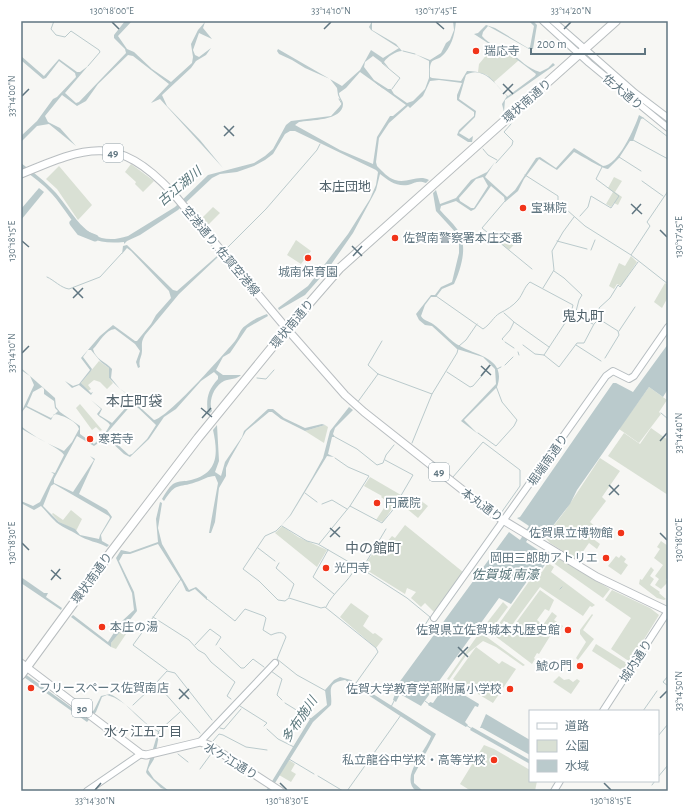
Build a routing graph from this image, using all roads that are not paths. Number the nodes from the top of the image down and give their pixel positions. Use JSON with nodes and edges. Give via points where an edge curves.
{"nodes":[{"id":1,"x":543,"y":21,"type":"edge"},
{"id":2,"x":553,"y":21,"type":"edge"},
{"id":3,"x":616,"y":21,"type":"edge"},
{"id":4,"x":583,"y":52,"type":"junction"},
{"id":5,"x":668,"y":118,"type":"edge"},
{"id":6,"x":668,"y":128,"type":"edge"},
{"id":7,"x":23,"y":174,"type":"edge"},
{"id":8,"x":668,"y":327,"type":"edge"},
{"id":9,"x":287,"y":329,"type":"junction"},
{"id":10,"x":504,"y":521,"type":"junction"},
{"id":11,"x":668,"y":611,"type":"edge"},
{"id":12,"x":434,"y":618,"type":"dead end"},
{"id":13,"x":275,"y":663,"type":"dead end"},
{"id":14,"x":24,"y":665,"type":"edge"},
{"id":15,"x":21,"y":675,"type":"edge"},
{"id":16,"x":604,"y":710,"type":"edge"},
{"id":17,"x":200,"y":742,"type":"junction"},
{"id":18,"x":144,"y":754,"type":"junction"},
{"id":19,"x":560,"y":782,"type":"edge"},
{"id":20,"x":87,"y":791,"type":"edge"},
{"id":21,"x":280,"y":791,"type":"edge"},
{"id":22,"x":554,"y":791,"type":"edge"}],
"edges":[{"from":1,"to":4,"type":"street"},
{"from":2,"to":4,"type":"street"},
{"from":3,"to":4,"type":"highway","name":"環状南通り"},
{"from":4,"to":5,"type":"street","name":"佐大通り"},
{"from":4,"to":6,"type":"street","name":"佐大通り"},
{"from":4,"to":9,"type":"highway","name":"環状南通り","via":[[340,268]]},
{"from":7,"to":9,"type":"main road","name":"空港通り, 佐賀空港線","number":"49","via":[[75,153],[96,150],[108,151],[141,164],[182,204]]},
{"from":8,"to":10,"type":"street","name":"堀端南通り","via":[[634,376],[629,379],[613,371],[606,376]]},
{"from":9,"to":10,"type":"main road","name":"本丸通り","number":"49","via":[[355,405],[482,507]]},
{"from":9,"to":14,"type":"highway","name":"環状南通り","via":[[198,438]]},
{"from":10,"to":11,"type":"main road","name":"本丸通り","number":"49","via":[[597,577]]},
{"from":10,"to":12,"type":"street","name":"堀端南通り"},
{"from":11,"to":16,"type":"street","name":"城内通り"},
{"from":13,"to":17,"type":"street"},
{"from":14,"to":15,"type":"highway","name":"環状南通り"},
{"from":14,"to":18,"type":"main road","number":"30"},
{"from":17,"to":18,"type":"main road","name":"水ケ江通り"},
{"from":17,"to":21,"type":"main road","name":"水ケ江通り","via":[[209,745]]},
{"from":18,"to":20,"type":"street"},
{"from":19,"to":22,"type":"street"}]}
